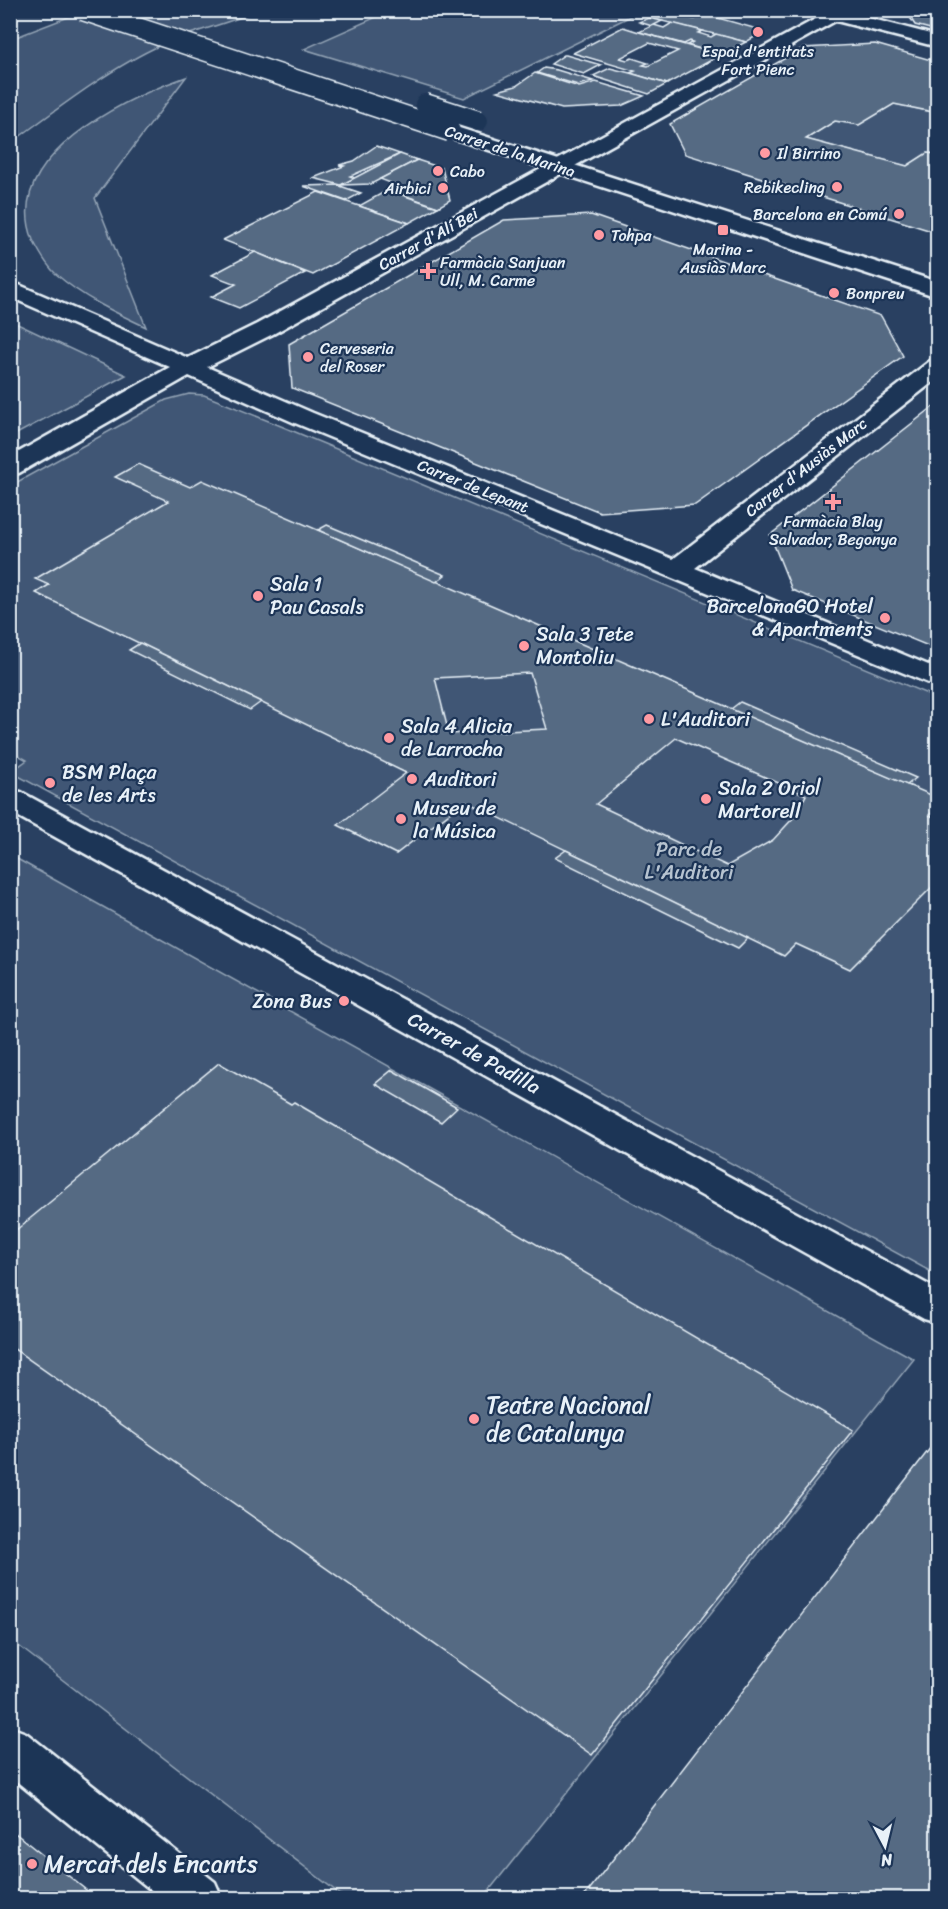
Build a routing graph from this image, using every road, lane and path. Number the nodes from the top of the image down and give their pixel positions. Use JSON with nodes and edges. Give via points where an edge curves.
{"nodes":[{"id":1,"x":83,"y":10,"type":"edge"},
{"id":2,"x":136,"y":10,"type":"edge"},
{"id":3,"x":815,"y":10,"type":"edge"},
{"id":4,"x":842,"y":13,"type":"edge"},
{"id":5,"x":938,"y":42,"type":"edge"},
{"id":6,"x":583,"y":155,"type":"junction"},
{"id":7,"x":561,"y":167,"type":"junction"},
{"id":8,"x":938,"y":269,"type":"edge"},
{"id":9,"x":10,"y":288,"type":"edge"},
{"id":10,"x":938,"y":290,"type":"edge"},
{"id":11,"x":938,"y":366,"type":"edge"},
{"id":12,"x":188,"y":367,"type":"junction"},
{"id":13,"x":10,"y":468,"type":"edge"},
{"id":14,"x":676,"y":570,"type":"junction"},
{"id":15,"x":938,"y":679,"type":"edge"},
{"id":16,"x":10,"y":799,"type":"edge"},
{"id":17,"x":938,"y":1308,"type":"edge"},
{"id":18,"x":10,"y":1748,"type":"edge"},
{"id":19,"x":198,"y":1899,"type":"edge"}],
"edges":[{"from":1,"to":7,"type":"street","name":"Carrer de la Marina","bridge":true},
{"from":2,"to":6,"type":"street","name":"Carrer de la Marina","bridge":true},
{"from":3,"to":4,"type":"street"},
{"from":4,"to":5,"type":"street"},
{"from":4,"to":6,"type":"street","name":"Carrer d'Alí Bei"},
{"from":6,"to":7,"type":"street","name":"Carrer d'Alí Bei"},
{"from":6,"to":8,"type":"street","name":"Carrer de la Marina"},
{"from":7,"to":10,"type":"street","name":"Carrer de la Marina"},
{"from":7,"to":12,"type":"street","name":"Carrer d'Alí Bei"},
{"from":9,"to":12,"type":"street","name":"Carrer de Lepant"},
{"from":11,"to":14,"type":"street","name":"Carrer d'Ausiàs Marc"},
{"from":12,"to":13,"type":"street","name":"Carrer d'Alí Bei"},
{"from":12,"to":14,"type":"street","name":"Carrer de Lepant"},
{"from":14,"to":15,"type":"street","name":"Carrer de Lepant"},
{"from":16,"to":17,"type":"street","name":"Carrer de Padilla"},
{"from":18,"to":19,"type":"street"}]}
